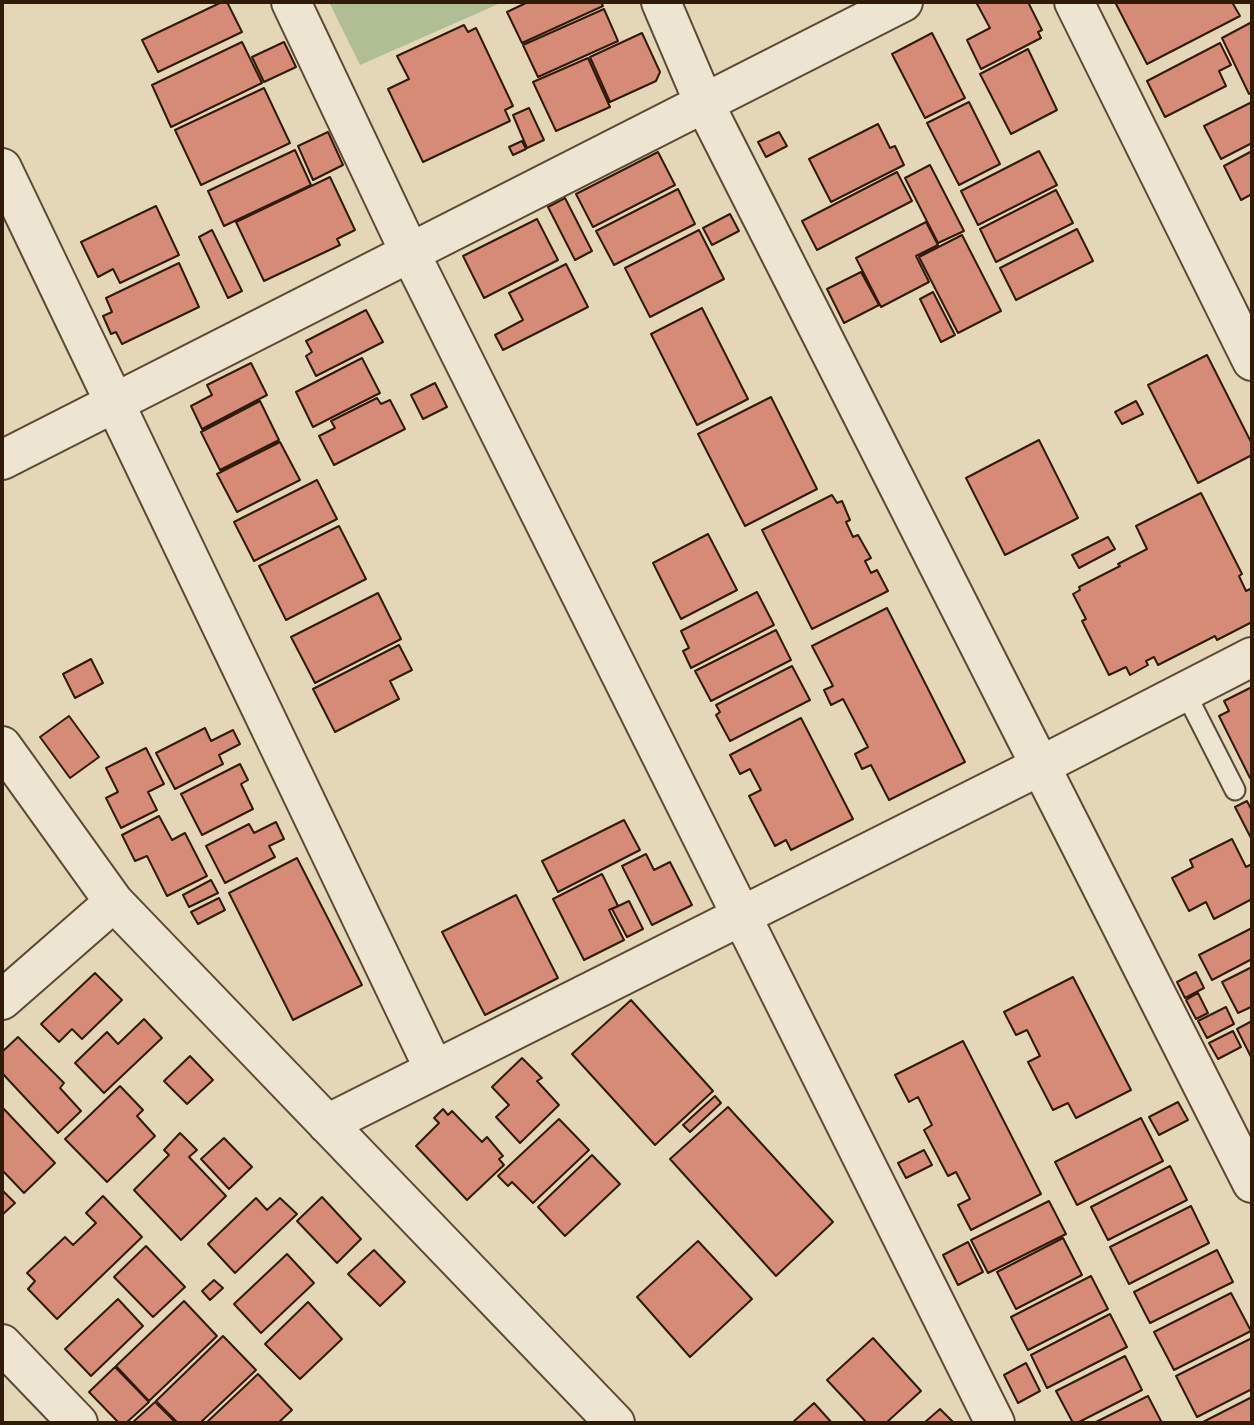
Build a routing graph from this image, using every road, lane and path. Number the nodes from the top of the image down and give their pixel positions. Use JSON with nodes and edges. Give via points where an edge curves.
{"nodes":[{"id":1,"x":291,"y":2,"type":"edge"},
{"id":2,"x":661,"y":2,"type":"edge"},
{"id":3,"x":903,"y":2,"type":"edge"},
{"id":4,"x":1074,"y":2,"type":"edge"},
{"id":5,"x":704,"y":103,"type":"junction"},
{"id":6,"x":2,"y":168,"type":"edge"},
{"id":7,"x":410,"y":253,"type":"junction"},
{"id":8,"x":1252,"y":361,"type":"edge"},
{"id":9,"x":114,"y":403,"type":"junction"},
{"id":10,"x":2,"y":460,"type":"edge"},
{"id":11,"x":1252,"y":657,"type":"edge"},
{"id":12,"x":1185,"y":692,"type":"junction"},
{"id":13,"x":2,"y":746,"type":"edge"},
{"id":14,"x":1040,"y":766,"type":"junction"},
{"id":15,"x":1235,"y":790,"type":"dead end"},
{"id":16,"x":114,"y":902,"type":"junction"},
{"id":17,"x":743,"y":915,"type":"junction"},
{"id":18,"x":2,"y":1000,"type":"edge"},
{"id":19,"x":434,"y":1069,"type":"junction"},
{"id":20,"x":327,"y":1124,"type":"junction"},
{"id":21,"x":1252,"y":1183,"type":"edge"},
{"id":22,"x":2,"y":1344,"type":"edge"},
{"id":23,"x":78,"y":1423,"type":"edge"},
{"id":24,"x":615,"y":1423,"type":"edge"},
{"id":25,"x":995,"y":1423,"type":"edge"}],
"edges":[{"from":1,"to":7,"type":"street"},
{"from":2,"to":5,"type":"street"},
{"from":3,"to":5,"type":"street"},
{"from":4,"to":8,"type":"street"},
{"from":5,"to":7,"type":"street"},
{"from":5,"to":14,"type":"street"},
{"from":6,"to":9,"type":"street"},
{"from":7,"to":9,"type":"street"},
{"from":7,"to":17,"type":"street"},
{"from":9,"to":10,"type":"street"},
{"from":9,"to":19,"type":"street"},
{"from":11,"to":12,"type":"street"},
{"from":12,"to":14,"type":"street"},
{"from":12,"to":15,"type":"lane"},
{"from":13,"to":16,"type":"street"},
{"from":14,"to":17,"type":"street"},
{"from":14,"to":21,"type":"street"},
{"from":16,"to":18,"type":"street"},
{"from":16,"to":20,"type":"street"},
{"from":17,"to":19,"type":"street"},
{"from":17,"to":25,"type":"street"},
{"from":19,"to":20,"type":"street"},
{"from":20,"to":24,"type":"street"},
{"from":22,"to":23,"type":"street"}]}
